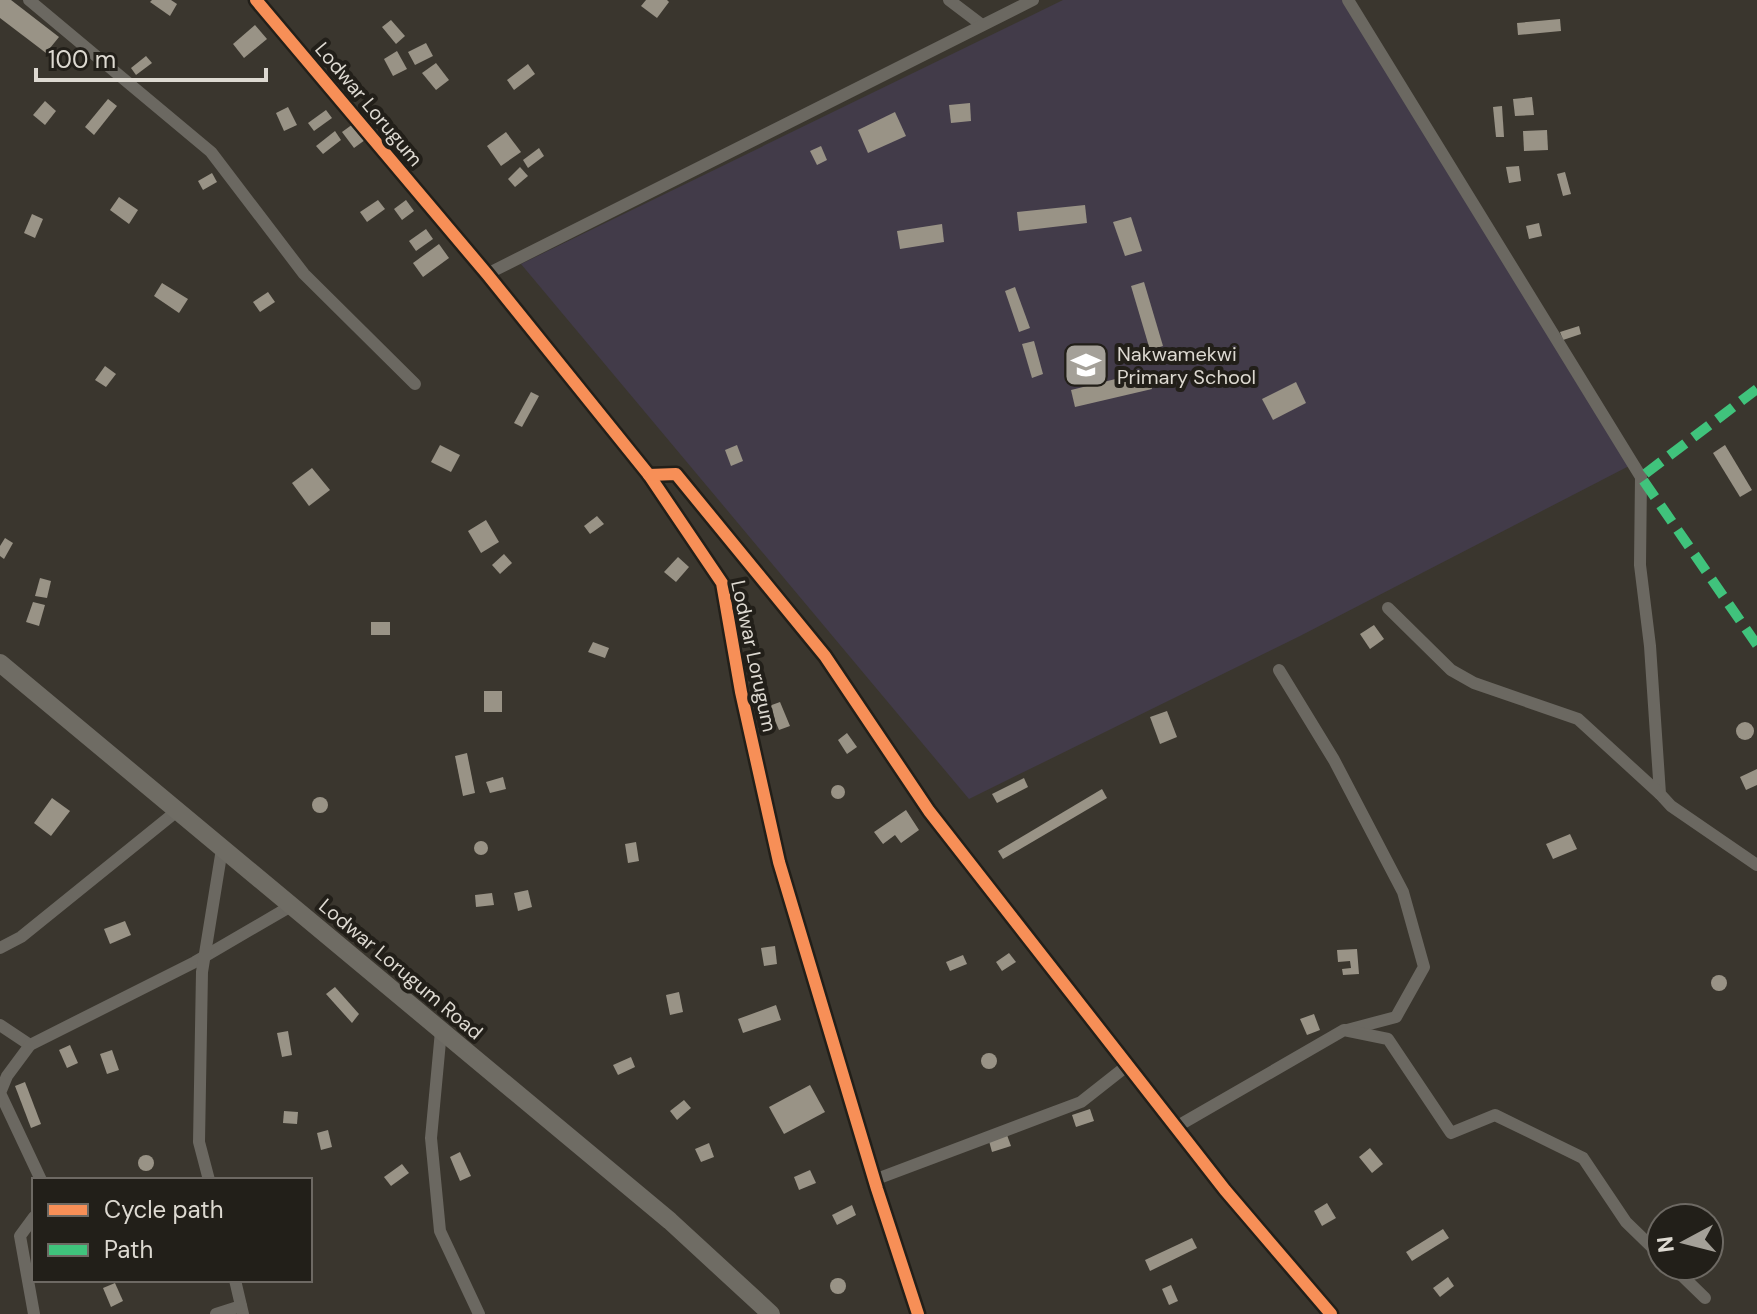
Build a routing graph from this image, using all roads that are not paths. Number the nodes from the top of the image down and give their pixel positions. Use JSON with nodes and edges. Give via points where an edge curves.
{"nodes":[{"id":1,"x":29,"y":0,"type":"edge"},
{"id":2,"x":256,"y":0,"type":"edge"},
{"id":3,"x":949,"y":0,"type":"edge"},
{"id":4,"x":1033,"y":0,"type":"edge"},
{"id":5,"x":1348,"y":0,"type":"edge"},
{"id":6,"x":982,"y":25,"type":"junction"},
{"id":7,"x":487,"y":274,"type":"junction"},
{"id":8,"x":415,"y":384,"type":"dead end"},
{"id":9,"x":649,"y":475,"type":"junction"},
{"id":10,"x":1388,"y":608,"type":"dead end"},
{"id":11,"x":0,"y":663,"type":"edge"},
{"id":12,"x":1279,"y":670,"type":"dead end"},
{"id":13,"x":1660,"y":794,"type":"junction"},
{"id":14,"x":177,"y":811,"type":"junction"},
{"id":15,"x":222,"y":849,"type":"junction"},
{"id":16,"x":1757,"y":865,"type":"edge"},
{"id":17,"x":291,"y":906,"type":"junction"},
{"id":18,"x":0,"y":948,"type":"edge"},
{"id":19,"x":205,"y":955,"type":"junction"},
{"id":20,"x":0,"y":1025,"type":"edge"},
{"id":21,"x":1344,"y":1030,"type":"junction"},
{"id":22,"x":441,"y":1031,"type":"junction"},
{"id":23,"x":30,"y":1045,"type":"junction"},
{"id":24,"x":1128,"y":1065,"type":"junction"},
{"id":25,"x":1176,"y":1127,"type":"junction"},
{"id":26,"x":40,"y":1178,"type":"edge"},
{"id":27,"x":208,"y":1178,"type":"edge"},
{"id":28,"x":874,"y":1180,"type":"junction"},
{"id":29,"x":32,"y":1220,"type":"edge"},
{"id":30,"x":1645,"y":1240,"type":"edge"},
{"id":31,"x":235,"y":1282,"type":"edge"},
{"id":32,"x":1688,"y":1282,"type":"edge"},
{"id":33,"x":1705,"y":1298,"type":"dead end"},
{"id":34,"x":242,"y":1310,"type":"edge"},
{"id":35,"x":34,"y":1314,"type":"edge"},
{"id":36,"x":216,"y":1314,"type":"edge"},
{"id":37,"x":479,"y":1314,"type":"edge"},
{"id":38,"x":771,"y":1314,"type":"edge"},
{"id":39,"x":918,"y":1314,"type":"edge"},
{"id":40,"x":1331,"y":1314,"type":"edge"}],
"edges":[{"from":1,"to":8,"type":"street","via":[[211,152],[304,274]]},
{"from":2,"to":7,"type":"street","name":"Lodwar Lorugum"},
{"from":3,"to":6,"type":"street"},
{"from":4,"to":6,"type":"street"},
{"from":5,"to":13,"type":"street","via":[[1641,477],[1640,565]]},
{"from":6,"to":7,"type":"street"},
{"from":7,"to":9,"type":"street","name":"Lodwar Lorugum"},
{"from":9,"to":24,"type":"street","via":[[676,474],[815,644],[929,811]]},
{"from":9,"to":28,"type":"street","name":"Lodwar Lorugum","via":[[722,583],[779,862]]},
{"from":10,"to":13,"type":"street","via":[[1451,670],[1578,719]]},
{"from":11,"to":14,"type":"main road","name":"Lodwar Lorugum Road"},
{"from":12,"to":21,"type":"street","via":[[1334,760],[1403,892],[1424,967],[1396,1017]]},
{"from":13,"to":16,"type":"street"},
{"from":14,"to":15,"type":"main road","name":"Lodwar Lorugum Road"},
{"from":14,"to":18,"type":"street","via":[[21,937]]},
{"from":15,"to":17,"type":"main road","name":"Lodwar Lorugum Road"},
{"from":15,"to":19,"type":"street"},
{"from":17,"to":19,"type":"street"},
{"from":17,"to":22,"type":"main road","name":"Lodwar Lorugum Road"},
{"from":19,"to":23,"type":"street"},
{"from":19,"to":27,"type":"street","via":[[199,1142]]},
{"from":20,"to":23,"type":"street"},
{"from":21,"to":25,"type":"street"},
{"from":21,"to":30,"type":"street","via":[[1388,1039],[1451,1133],[1495,1115],[1583,1158],[1626,1222]]},
{"from":22,"to":37,"type":"street","via":[[431,1138],[440,1231]]},
{"from":22,"to":38,"type":"main road","name":"Lodwar Lorugum Road","via":[[670,1221]]},
{"from":23,"to":26,"type":"street","via":[[0,1093]]},
{"from":24,"to":25,"type":"street"},
{"from":24,"to":28,"type":"street","via":[[1081,1102]]},
{"from":25,"to":40,"type":"street"},
{"from":28,"to":39,"type":"street","name":"Lodwar Lorugum"},
{"from":29,"to":35,"type":"street","via":[[20,1236]]},
{"from":31,"to":34,"type":"street"},
{"from":32,"to":33,"type":"street"},
{"from":34,"to":36,"type":"street"}]}
